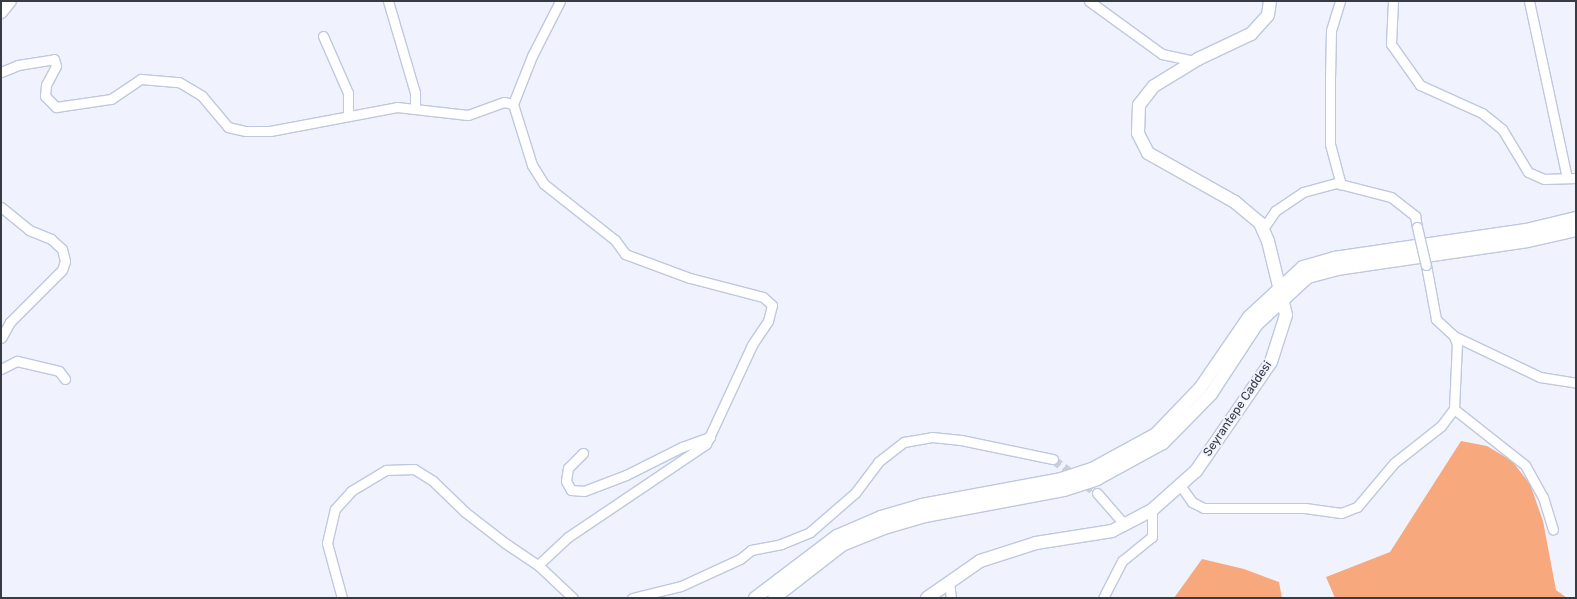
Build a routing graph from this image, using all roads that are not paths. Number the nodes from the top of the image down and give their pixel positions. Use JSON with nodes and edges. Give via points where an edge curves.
{"nodes":[{"id":1,"x":10,"y":1,"type":"edge"},
{"id":2,"x":388,"y":1,"type":"edge"},
{"id":3,"x":560,"y":1,"type":"edge"},
{"id":4,"x":1089,"y":1,"type":"edge"},
{"id":5,"x":1270,"y":1,"type":"edge"},
{"id":6,"x":1340,"y":1,"type":"edge"},
{"id":7,"x":1393,"y":1,"type":"edge"},
{"id":8,"x":1529,"y":1,"type":"edge"},
{"id":9,"x":1,"y":12,"type":"edge"},
{"id":10,"x":323,"y":36,"type":"dead end"},
{"id":11,"x":1196,"y":61,"type":"junction"},
{"id":12,"x":1,"y":72,"type":"edge"},
{"id":13,"x":513,"y":104,"type":"junction"},
{"id":14,"x":415,"y":110,"type":"junction"},
{"id":15,"x":348,"y":114,"type":"junction"},
{"id":16,"x":1571,"y":178,"type":"edge"},
{"id":17,"x":1341,"y":185,"type":"junction"},
{"id":18,"x":1,"y":207,"type":"edge"},
{"id":19,"x":1576,"y":218,"type":"edge"},
{"id":20,"x":1263,"y":229,"type":"junction"},
{"id":21,"x":1576,"y":230,"type":"edge"},
{"id":22,"x":1280,"y":294,"type":"junction"},
{"id":23,"x":1454,"y":336,"type":"junction"},
{"id":24,"x":1,"y":338,"type":"edge"},
{"id":25,"x":1,"y":369,"type":"edge"},
{"id":26,"x":65,"y":379,"type":"dead end"},
{"id":27,"x":1576,"y":383,"type":"edge"},
{"id":28,"x":1454,"y":409,"type":"junction"},
{"id":29,"x":710,"y":437,"type":"junction"},
{"id":30,"x":583,"y":453,"type":"dead end"},
{"id":31,"x":1052,"y":459,"type":"tunnel mouth"},
{"id":32,"x":1180,"y":485,"type":"junction"},
{"id":33,"x":1097,"y":493,"type":"tunnel mouth"},
{"id":34,"x":1152,"y":510,"type":"junction"},
{"id":35,"x":1124,"y":524,"type":"junction"},
{"id":36,"x":1553,"y":529,"type":"dead end"},
{"id":37,"x":538,"y":565,"type":"junction"},
{"id":38,"x":949,"y":582,"type":"junction"},
{"id":39,"x":342,"y":598,"type":"edge"},
{"id":40,"x":572,"y":598,"type":"edge"},
{"id":41,"x":632,"y":598,"type":"edge"},
{"id":42,"x":755,"y":598,"type":"edge"},
{"id":43,"x":774,"y":598,"type":"edge"},
{"id":44,"x":927,"y":598,"type":"edge"},
{"id":45,"x":951,"y":598,"type":"edge"},
{"id":46,"x":1103,"y":598,"type":"edge"}],
"edges":[{"from":1,"to":9,"type":"main road"},
{"from":2,"to":14,"type":"street","via":[[415,93]]},
{"from":3,"to":13,"type":"street","via":[[532,56]]},
{"from":4,"to":11,"type":"street","via":[[1162,54]]},
{"from":5,"to":11,"type":"main road","name":"Seyrantepe Caddesi","via":[[1268,15],[1251,34]]},
{"from":6,"to":17,"type":"street","via":[[1332,31],[1330,144]]},
{"from":7,"to":16,"type":"street","via":[[1392,44],[1420,85],[1482,114],[1502,129],[1528,172],[1544,179]]},
{"from":8,"to":16,"type":"street"},
{"from":10,"to":15,"type":"street","via":[[348,93]]},
{"from":11,"to":20,"type":"main road","name":"Seyrantepe Caddesi","via":[[1154,86],[1139,105],[1138,133],[1148,153],[1235,202]]},
{"from":12,"to":15,"type":"street","via":[[18,65],[54,59],[56,66],[46,86],[46,96],[56,107],[111,99],[141,79],[179,82],[202,96],[228,127],[246,131],[270,131]]},
{"from":13,"to":14,"type":"street","via":[[504,102],[468,115]]},
{"from":13,"to":29,"type":"street","via":[[532,165],[544,184],[615,240],[625,254],[690,278],[752,292],[772,305],[768,321],[752,345]]},
{"from":14,"to":15,"type":"street","via":[[396,107]]},
{"from":17,"to":20,"type":"street","via":[[1303,192],[1275,212]]},
{"from":17,"to":23,"type":"street","bridge":true,"via":[[1391,197],[1415,216],[1436,319]]},
{"from":18,"to":24,"type":"street","via":[[29,230],[51,239],[62,249],[65,261],[62,270],[10,322]]},
{"from":19,"to":22,"type":"main road","via":[[1526,230],[1334,258],[1303,267]]},
{"from":20,"to":22,"type":"main road","name":"Seyrantepe Caddesi"},
{"from":21,"to":22,"type":"main road","via":[[1528,241],[1336,269],[1308,277]]},
{"from":22,"to":32,"type":"main road","name":"Seyrantepe Caddesi","via":[[1286,315],[1271,362],[1196,471]]},
{"from":22,"to":42,"type":"main road","via":[[1248,317],[1187,404],[1156,434],[1092,469],[1062,479],[922,505],[872,521],[836,536]]},
{"from":22,"to":43,"type":"main road","via":[[1211,394],[1163,443],[1097,479],[1064,490],[925,516],[884,528],[842,545]]},
{"from":23,"to":27,"type":"street","via":[[1540,377]]},
{"from":23,"to":28,"type":"street","via":[[1457,344]]},
{"from":25,"to":26,"type":"street","via":[[17,361],[59,371]]},
{"from":28,"to":32,"type":"street","via":[[1441,426],[1394,463],[1356,507],[1341,513],[1305,508],[1204,508],[1192,502]]},
{"from":28,"to":36,"type":"street","via":[[1525,465],[1543,497]]},
{"from":29,"to":30,"type":"street","via":[[626,475],[584,491],[571,490],[566,481],[568,468]]},
{"from":29,"to":37,"type":"street","via":[[691,456],[568,537]]},
{"from":31,"to":41,"type":"street","via":[[961,440],[932,437],[904,442],[878,462],[855,494],[810,532],[781,544],[751,550],[740,559],[681,586]]},
{"from":32,"to":34,"type":"main road","name":"Seyrantepe Caddesi"},
{"from":33,"to":35,"type":"street"},
{"from":34,"to":35,"type":"main road","name":"Seyrantepe Caddesi"},
{"from":34,"to":46,"type":"street","via":[[1152,537],[1122,561]]},
{"from":35,"to":38,"type":"main road","name":"Seyrantepe Caddesi","via":[[1112,530],[1036,543],[990,558]]},
{"from":37,"to":39,"type":"street","via":[[465,512],[434,481],[414,469],[386,470],[351,491],[335,509],[327,543]]},
{"from":37,"to":40,"type":"street"},
{"from":38,"to":44,"type":"main road","name":"Seyrantepe Caddesi"},
{"from":38,"to":45,"type":"street"}]}
